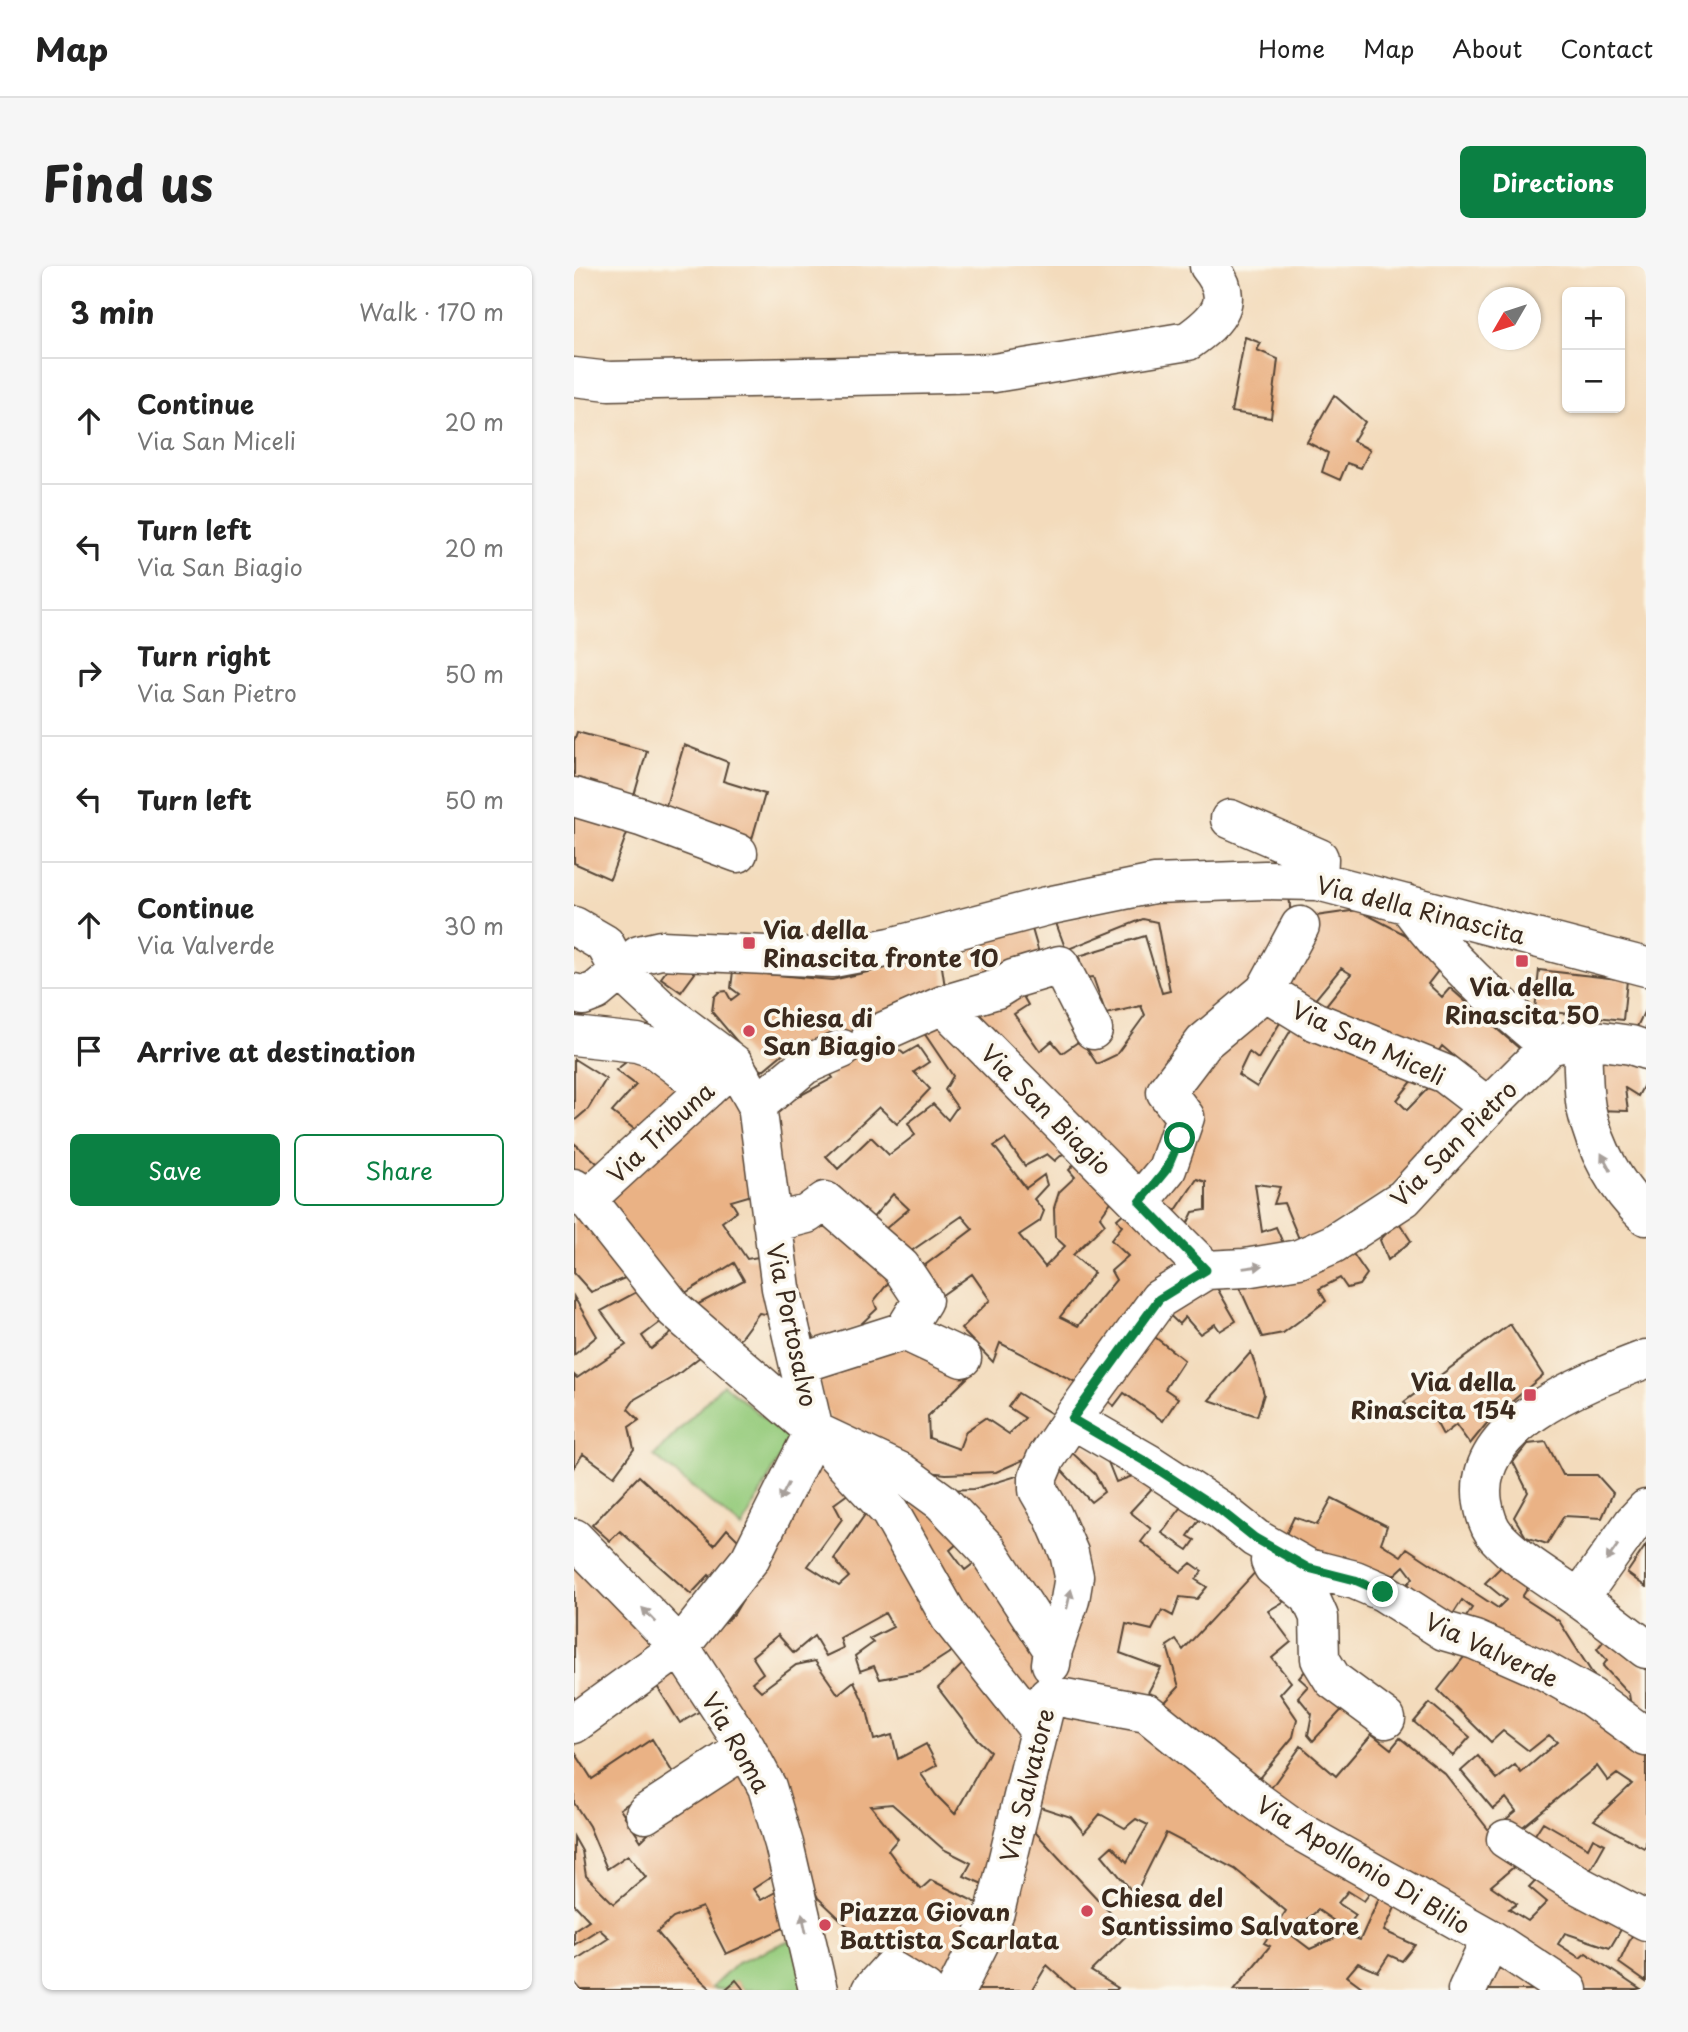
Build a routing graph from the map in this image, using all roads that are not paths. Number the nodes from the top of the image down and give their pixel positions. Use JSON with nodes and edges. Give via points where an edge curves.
{"nodes":[{"id":1,"x":1209,"y":266,"type":"edge"},
{"id":2,"x":574,"y":377,"type":"edge"},
{"id":3,"x":574,"y":797,"type":"edge"},
{"id":4,"x":1230,"y":819,"type":"dead end"},
{"id":5,"x":738,"y":853,"type":"dead end"},
{"id":6,"x":1318,"y":881,"type":"junction"},
{"id":7,"x":1407,"y":904,"type":"junction"},
{"id":8,"x":574,"y":926,"type":"edge"},
{"id":9,"x":1300,"y":926,"type":"dead end"},
{"id":10,"x":1646,"y":967,"type":"edge"},
{"id":11,"x":619,"y":970,"type":"junction"},
{"id":12,"x":1265,"y":991,"type":"junction"},
{"id":13,"x":574,"y":993,"type":"edge"},
{"id":14,"x":943,"y":1005,"type":"junction"},
{"id":15,"x":1093,"y":1030,"type":"dead end"},
{"id":16,"x":574,"y":1035,"type":"edge"},
{"id":17,"x":1565,"y":1042,"type":"junction"},
{"id":18,"x":1646,"y":1050,"type":"edge"},
{"id":19,"x":720,"y":1077,"type":"junction"},
{"id":20,"x":757,"y":1105,"type":"junction"},
{"id":21,"x":1488,"y":1107,"type":"junction"},
{"id":22,"x":580,"y":1194,"type":"edge"},
{"id":23,"x":1140,"y":1202,"type":"junction"},
{"id":24,"x":1646,"y":1216,"type":"edge"},
{"id":25,"x":772,"y":1223,"type":"junction"},
{"id":26,"x":1206,"y":1270,"type":"junction"},
{"id":27,"x":904,"y":1332,"type":"junction"},
{"id":28,"x":962,"y":1358,"type":"dead end"},
{"id":29,"x":1646,"y":1359,"type":"edge"},
{"id":30,"x":800,"y":1364,"type":"junction"},
{"id":31,"x":1072,"y":1419,"type":"junction"},
{"id":32,"x":814,"y":1431,"type":"junction"},
{"id":33,"x":1646,"y":1509,"type":"edge"},
{"id":34,"x":574,"y":1538,"type":"edge"},
{"id":35,"x":1255,"y":1538,"type":"junction"},
{"id":36,"x":1579,"y":1599,"type":"junction"},
{"id":37,"x":680,"y":1647,"type":"junction"},
{"id":38,"x":1646,"y":1648,"type":"edge"},
{"id":39,"x":1048,"y":1685,"type":"junction"},
{"id":40,"x":1386,"y":1719,"type":"dead end"},
{"id":41,"x":574,"y":1724,"type":"edge"},
{"id":42,"x":1646,"y":1737,"type":"edge"},
{"id":43,"x":746,"y":1748,"type":"junction"},
{"id":44,"x":645,"y":1814,"type":"dead end"},
{"id":45,"x":1506,"y":1839,"type":"dead end"},
{"id":46,"x":1646,"y":1921,"type":"edge"},
{"id":47,"x":1491,"y":1939,"type":"junction"},
{"id":48,"x":921,"y":1988,"type":"edge"},
{"id":49,"x":818,"y":1990,"type":"edge"},
{"id":50,"x":872,"y":1990,"type":"edge"},
{"id":51,"x":956,"y":1990,"type":"edge"},
{"id":52,"x":1466,"y":1990,"type":"edge"},
{"id":53,"x":1568,"y":1990,"type":"edge"}],
"edges":[{"from":1,"to":2,"type":"street","via":[[1225,294],[1220,311],[1188,341],[994,373]]},
{"from":3,"to":5,"type":"street"},
{"from":4,"to":6,"type":"street","via":[[1319,858]]},
{"from":6,"to":7,"type":"street","name":"Via della Rinascita"},
{"from":6,"to":11,"type":"street","name":"Via della Rinascita","via":[[1154,884],[833,958],[661,950],[639,955]]},
{"from":7,"to":10,"type":"street","name":"Via della Rinascita"},
{"from":7,"to":17,"type":"street","via":[[1486,994]]},
{"from":8,"to":11,"type":"street","name":"Via Portosalvo","via":[[605,944]]},
{"from":9,"to":12,"type":"street"},
{"from":11,"to":13,"type":"street","name":"Via della Rinascita","via":[[596,991],[583,996]]},
{"from":11,"to":19,"type":"street","name":"Via Portosalvo","via":[[661,1009]]},
{"from":12,"to":21,"type":"street","name":"Via San Miceli","via":[[1314,1021],[1445,1074]]},
{"from":12,"to":23,"type":"street","name":"Via San Miceli","via":[[1204,1042],[1166,1092],[1185,1117],[1167,1169]]},
{"from":14,"to":15,"type":"street","via":[[1060,965]]},
{"from":14,"to":20,"type":"street","via":[[805,1065]]},
{"from":14,"to":23,"type":"street","name":"Via San Biagio"},
{"from":16,"to":19,"type":"street","via":[[637,1043]]},
{"from":17,"to":18,"type":"street","via":[[1631,1045]]},
{"from":17,"to":21,"type":"street","name":"Via San Pietro"},
{"from":24,"to":17,"type":"street","one_way":true,"via":[[1620,1186],[1595,1140]]},
{"from":19,"to":20,"type":"street","name":"Via Portosalvo"},
{"from":19,"to":22,"type":"street","name":"Via Tribuna"},
{"from":20,"to":25,"type":"street","name":"Via Portosalvo"},
{"from":26,"to":21,"type":"street","name":"Via San Pietro","one_way":true,"via":[[1299,1259],[1333,1244],[1404,1198]]},
{"from":22,"to":32,"type":"street","via":[[675,1310]]},
{"from":23,"to":26,"type":"street","name":"Via San Biagio"},
{"from":25,"to":27,"type":"street","via":[[807,1214],[825,1201],[901,1267],[923,1300]]},
{"from":25,"to":30,"type":"street","name":"Via Portosalvo","via":[[781,1288]]},
{"from":26,"to":31,"type":"street","name":"Via San Pietro","via":[[1159,1299]]},
{"from":27,"to":28,"type":"street"},
{"from":27,"to":30,"type":"street"},
{"from":29,"to":36,"type":"street","via":[[1591,1382],[1519,1423],[1497,1446],[1483,1476],[1485,1516],[1495,1535]]},
{"from":30,"to":32,"type":"street","name":"Via Portosalvo"},
{"from":31,"to":35,"type":"street","via":[[1148,1463]]},
{"from":39,"to":31,"type":"street","name":"Via San Pietro","one_way":true,"via":[[1074,1576],[1054,1516],[1038,1490],[1038,1477]]},
{"from":32,"to":37,"type":"street","one_way":true,"via":[[750,1559]]},
{"from":32,"to":39,"type":"street","name":"Via Portosalvo","via":[[890,1512],[950,1618]]},
{"from":32,"to":39,"type":"street","via":[[901,1472],[942,1503],[987,1549]]},
{"from":33,"to":36,"type":"street","one_way":true},
{"from":37,"to":34,"type":"street","name":"Via Roma","one_way":true},
{"from":35,"to":40,"type":"street","via":[[1273,1567],[1310,1597],[1319,1617],[1321,1659],[1334,1680]]},
{"from":35,"to":42,"type":"street","name":"Via Valverde","via":[[1308,1568],[1383,1592],[1444,1631],[1543,1670],[1591,1697]]},
{"from":36,"to":38,"type":"street"},
{"from":37,"to":41,"type":"street"},
{"from":37,"to":43,"type":"street","name":"Via Roma"},
{"from":39,"to":47,"type":"street","name":"Via Apollonio Di Bilio","via":[[1147,1713],[1294,1828]]},
{"from":39,"to":51,"type":"street","name":"Via Salvatore","via":[[995,1912]]},
{"from":43,"to":44,"type":"street"},
{"from":49,"to":43,"type":"street","name":"Via Roma","one_way":true,"via":[[784,1844],[767,1787]]},
{"from":45,"to":46,"type":"street"},
{"from":47,"to":52,"type":"street"},
{"from":47,"to":53,"type":"street","name":"Via Apollonio Di Bilio"},
{"from":48,"to":50,"type":"street","via":[[890,1969]]}]}
